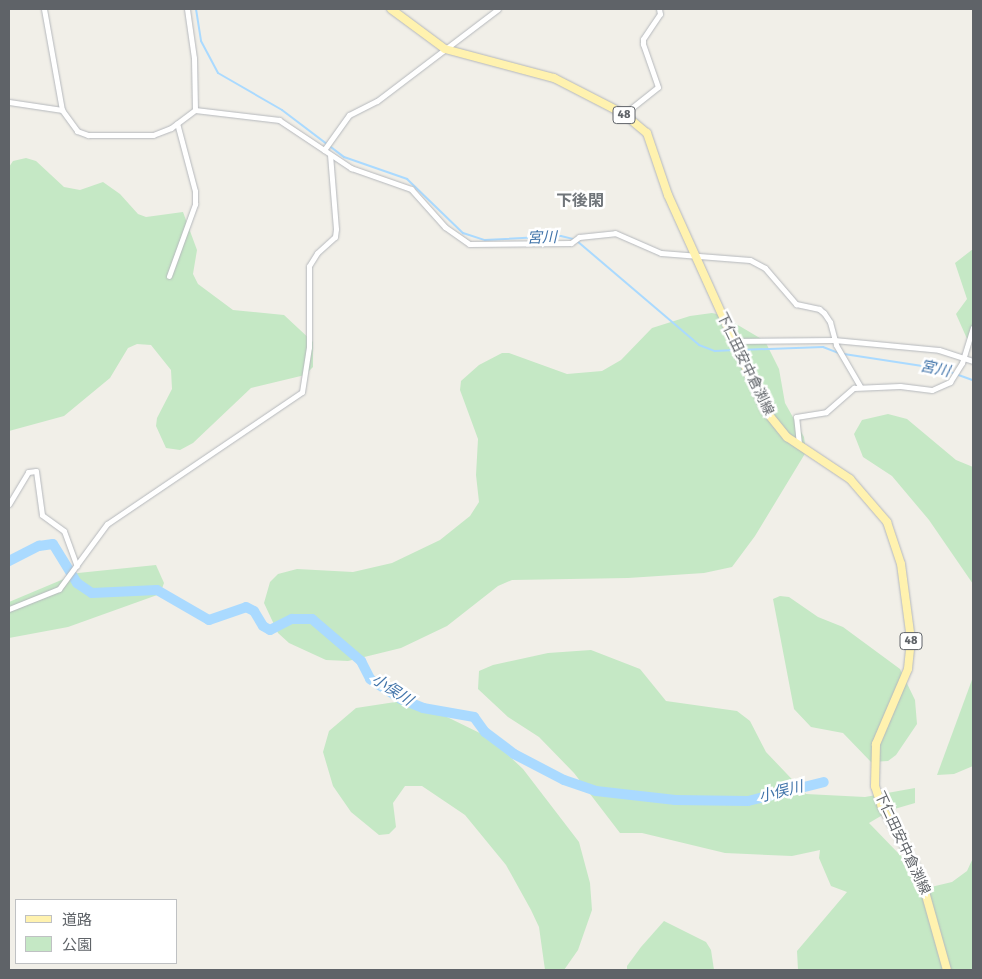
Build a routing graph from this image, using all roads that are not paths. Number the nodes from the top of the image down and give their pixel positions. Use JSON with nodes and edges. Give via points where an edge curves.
{"nodes":[{"id":1,"x":44,"y":9,"type":"edge"},
{"id":2,"x":188,"y":9,"type":"edge"},
{"id":3,"x":391,"y":9,"type":"edge"},
{"id":4,"x":498,"y":9,"type":"edge"},
{"id":5,"x":659,"y":9,"type":"edge"},
{"id":6,"x":445,"y":49,"type":"junction"},
{"id":7,"x":9,"y":102,"type":"edge"},
{"id":8,"x":62,"y":110,"type":"junction"},
{"id":9,"x":195,"y":110,"type":"junction"},
{"id":10,"x":624,"y":114,"type":"junction"},
{"id":11,"x":177,"y":123,"type":"junction"},
{"id":12,"x":324,"y":150,"type":"junction"},
{"id":13,"x":330,"y":154,"type":"junction"},
{"id":14,"x":694,"y":254,"type":"junction"},
{"id":15,"x":169,"y":276,"type":"dead end"},
{"id":16,"x":973,"y":328,"type":"edge"},
{"id":17,"x":733,"y":343,"type":"junction"},
{"id":18,"x":835,"y":343,"type":"junction"},
{"id":19,"x":963,"y":360,"type":"junction"},
{"id":20,"x":973,"y":361,"type":"edge"},
{"id":21,"x":860,"y":386,"type":"junction"},
{"id":22,"x":799,"y":444,"type":"junction"},
{"id":23,"x":9,"y":504,"type":"edge"},
{"id":24,"x":77,"y":566,"type":"junction"},
{"id":25,"x":9,"y":609,"type":"edge"},
{"id":26,"x":947,"y":970,"type":"edge"}],
"edges":[{"from":1,"to":8,"type":"street"},
{"from":2,"to":9,"type":"street","via":[[194,58]]},
{"from":3,"to":6,"type":"main road","name":"下仁田安中倉渕線","number":"48"},
{"from":4,"to":6,"type":"street"},
{"from":5,"to":10,"type":"street","via":[[660,14],[643,38],[658,87]]},
{"from":6,"to":10,"type":"main road","name":"下仁田安中倉渕線","number":"48","via":[[554,78]]},
{"from":6,"to":12,"type":"street","via":[[377,101],[349,115]]},
{"from":7,"to":8,"type":"street"},
{"from":8,"to":11,"type":"street","via":[[77,131],[88,135],[153,134]]},
{"from":9,"to":11,"type":"street"},
{"from":9,"to":12,"type":"street","via":[[285,122]]},
{"from":10,"to":14,"type":"main road","name":"下仁田安中倉渕線","number":"48","via":[[639,125],[653,144],[668,195]]},
{"from":11,"to":15,"type":"street","via":[[189,165],[194,204]]},
{"from":12,"to":13,"type":"street"},
{"from":13,"to":14,"type":"street","via":[[351,168],[411,189],[445,227],[469,244],[573,242],[579,237],[615,233],[650,250]]},
{"from":13,"to":24,"type":"street","via":[[336,229],[335,237],[316,253],[310,266],[309,347],[302,392],[122,513],[99,533]]},
{"from":14,"to":17,"type":"main road","name":"下仁田安中倉渕線","number":"48"},
{"from":14,"to":18,"type":"street","via":[[750,260],[765,268],[796,304],[824,313],[830,322]]},
{"from":16,"to":19,"type":"street"},
{"from":17,"to":18,"type":"street"},
{"from":17,"to":22,"type":"main road","name":"下仁田安中倉渕線","number":"48","via":[[771,420]]},
{"from":18,"to":19,"type":"street","via":[[939,350]]},
{"from":18,"to":21,"type":"street"},
{"from":19,"to":20,"type":"street"},
{"from":19,"to":21,"type":"street","via":[[950,382],[932,390],[900,386],[870,390]]},
{"from":21,"to":22,"type":"street","via":[[850,390],[826,412],[796,417]]},
{"from":22,"to":26,"type":"main road","name":"下仁田安中倉渕線","number":"48","via":[[850,479],[867,495],[887,522],[896,545],[911,629],[910,654],[903,682],[876,744],[875,786],[882,807],[920,874]]},
{"from":23,"to":24,"type":"street","via":[[28,472],[36,470],[42,515],[64,531]]},
{"from":24,"to":25,"type":"street","via":[[59,589]]}]}
